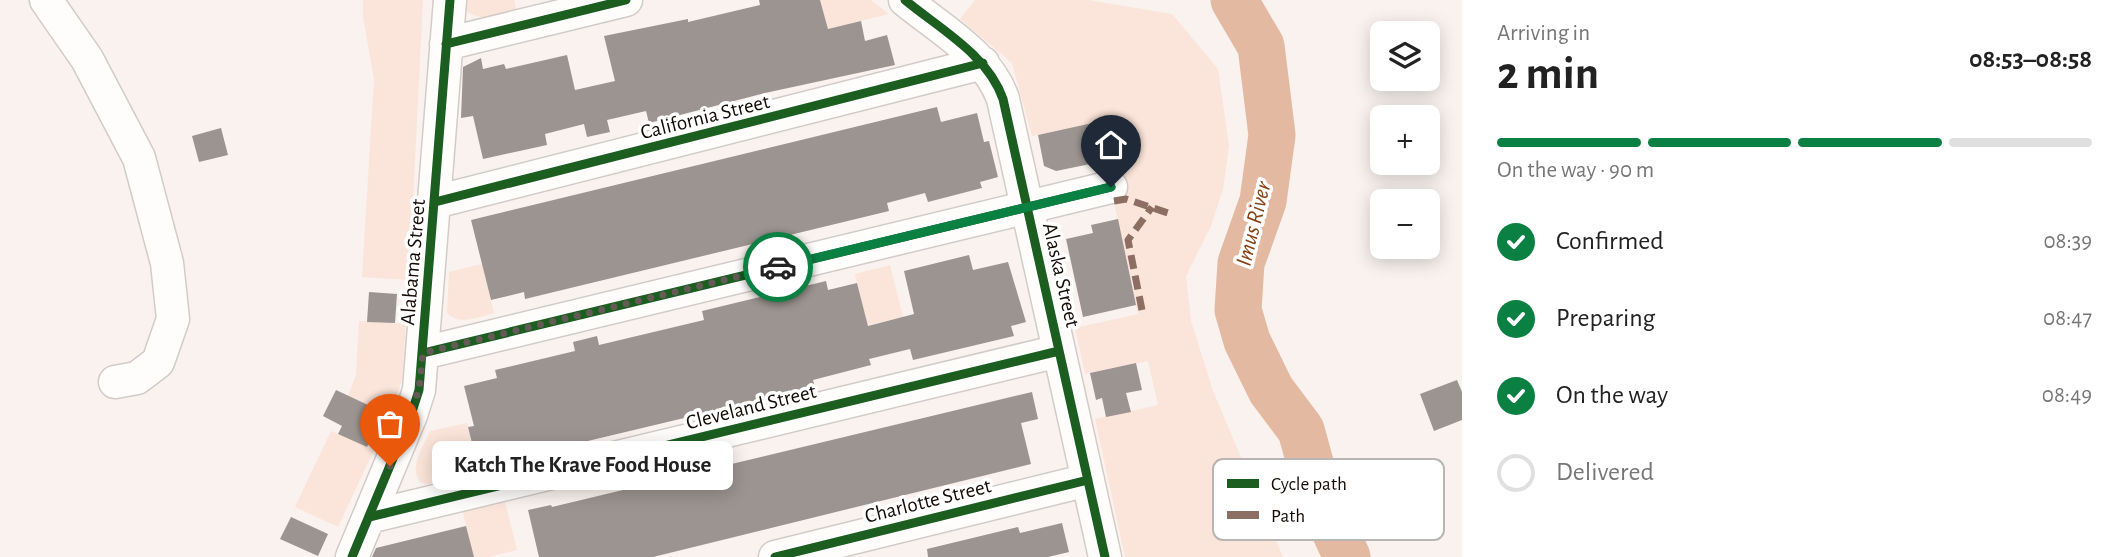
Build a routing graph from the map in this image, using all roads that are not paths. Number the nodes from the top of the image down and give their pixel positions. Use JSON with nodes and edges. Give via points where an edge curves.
{"nodes":[{"id":1,"x":46,"y":0,"type":"edge"},
{"id":2,"x":450,"y":0,"type":"edge"},
{"id":3,"x":626,"y":0,"type":"edge"},
{"id":4,"x":905,"y":0,"type":"edge"},
{"id":5,"x":446,"y":44,"type":"junction"},
{"id":6,"x":983,"y":64,"type":"junction"},
{"id":7,"x":1111,"y":187,"type":"dead end"},
{"id":8,"x":435,"y":202,"type":"junction"},
{"id":9,"x":1027,"y":207,"type":"junction"},
{"id":10,"x":1059,"y":351,"type":"junction"},
{"id":11,"x":423,"y":353,"type":"junction"},
{"id":12,"x":116,"y":382,"type":"dead end"},
{"id":13,"x":1088,"y":480,"type":"junction"},
{"id":14,"x":369,"y":517,"type":"junction"},
{"id":15,"x":352,"y":557,"type":"edge"},
{"id":16,"x":775,"y":557,"type":"edge"},
{"id":17,"x":1105,"y":557,"type":"edge"}],
"edges":[{"from":1,"to":12,"type":"street","via":[[87,59],[139,158],[167,263],[173,319],[158,362],[137,378]]},
{"from":2,"to":5,"type":"street","name":"Alabama Street"},
{"from":3,"to":5,"type":"street"},
{"from":4,"to":6,"type":"street","name":"Alaska Street"},
{"from":5,"to":8,"type":"street","name":"Alabama Street"},
{"from":6,"to":8,"type":"street","name":"California Street"},
{"from":6,"to":9,"type":"street","name":"Alaska Street","via":[[997,81],[1003,99]]},
{"from":7,"to":9,"type":"street"},
{"from":8,"to":11,"type":"street","name":"Alabama Street"},
{"from":9,"to":10,"type":"street","name":"Alaska Street"},
{"from":9,"to":11,"type":"street"},
{"from":10,"to":13,"type":"street","name":"Alaska Street"},
{"from":10,"to":14,"type":"street","name":"Cleveland Street"},
{"from":11,"to":14,"type":"street","name":"Alabama Street","via":[[411,415]]},
{"from":13,"to":16,"type":"street","name":"Charlotte Street"},
{"from":13,"to":17,"type":"street","name":"Alaska Street"},
{"from":14,"to":15,"type":"street","name":"Alabama Street"}]}
